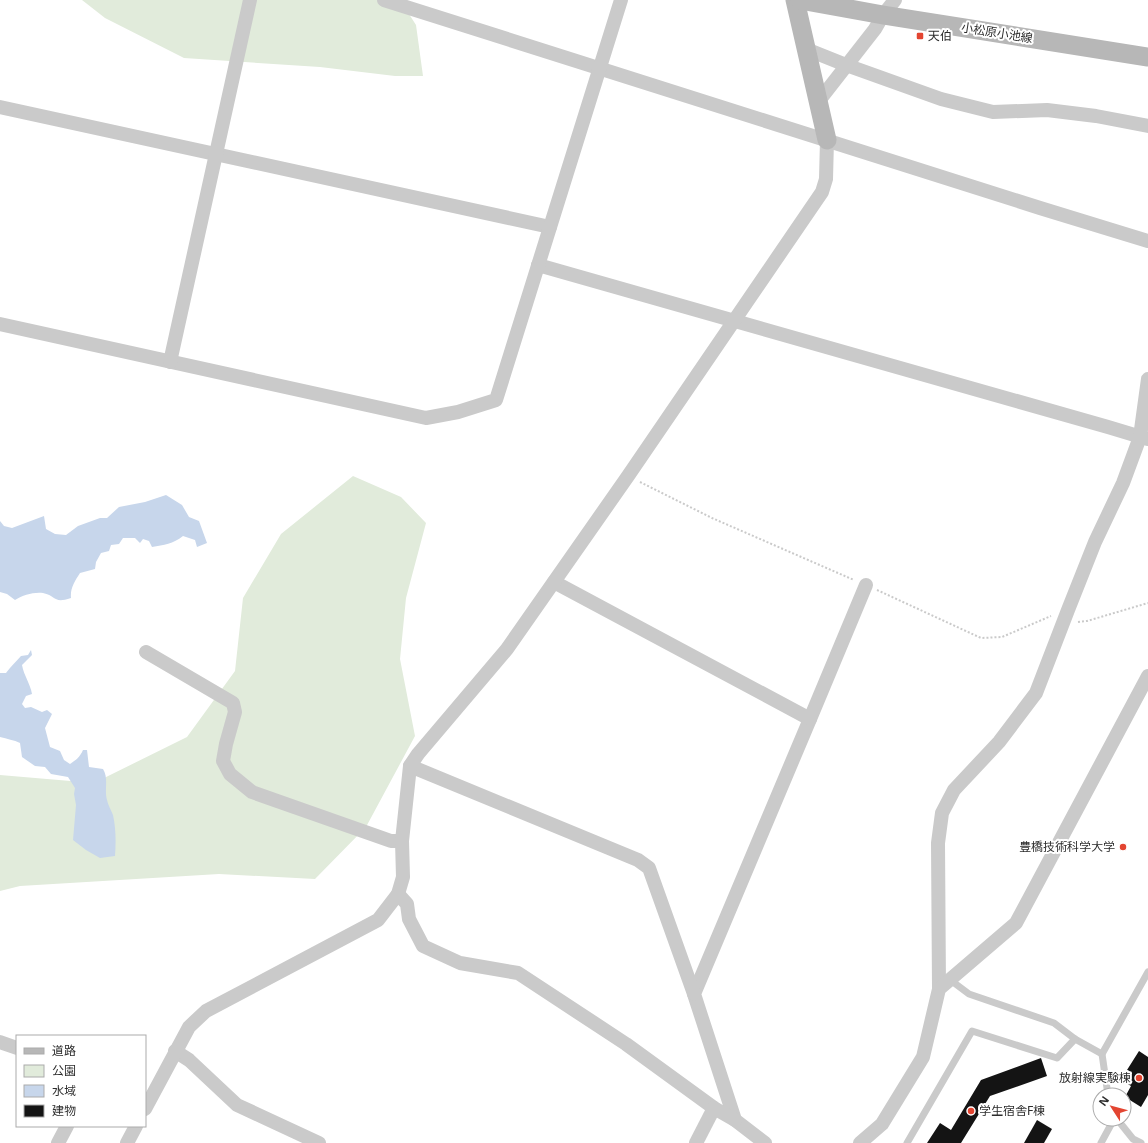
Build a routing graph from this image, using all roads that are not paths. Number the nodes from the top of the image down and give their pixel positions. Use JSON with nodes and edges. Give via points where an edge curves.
{"nodes":[{"id":1,"x":250,"y":0,"type":"edge"},
{"id":2,"x":384,"y":0,"type":"edge"},
{"id":3,"x":621,"y":0,"type":"edge"},
{"id":4,"x":795,"y":0,"type":"edge"},
{"id":5,"x":800,"y":0,"type":"edge"},
{"id":6,"x":895,"y":0,"type":"edge"},
{"id":7,"x":883,"y":15,"type":"junction"},
{"id":8,"x":806,"y":49,"type":"junction"},
{"id":9,"x":1148,"y":57,"type":"edge"},
{"id":10,"x":846,"y":65,"type":"junction"},
{"id":11,"x":599,"y":68,"type":"junction"},
{"id":12,"x":818,"y":102,"type":"junction"},
{"id":13,"x":0,"y":107,"type":"edge"},
{"id":14,"x":1148,"y":126,"type":"edge"},
{"id":15,"x":827,"y":140,"type":"junction"},
{"id":16,"x":216,"y":154,"type":"junction"},
{"id":17,"x":550,"y":227,"type":"junction"},
{"id":18,"x":1148,"y":241,"type":"edge"},
{"id":19,"x":538,"y":265,"type":"junction"},
{"id":20,"x":733,"y":320,"type":"junction"},
{"id":21,"x":0,"y":324,"type":"edge"},
{"id":22,"x":170,"y":362,"type":"junction"},
{"id":23,"x":1148,"y":379,"type":"edge"},
{"id":24,"x":1144,"y":438,"type":"edge"},
{"id":25,"x":554,"y":582,"type":"junction"},
{"id":26,"x":866,"y":585,"type":"road end"},
{"id":27,"x":146,"y":652,"type":"dead end"},
{"id":28,"x":1148,"y":676,"type":"edge"},
{"id":29,"x":810,"y":719,"type":"junction"},
{"id":30,"x":410,"y":766,"type":"junction"},
{"id":31,"x":402,"y":841,"type":"junction"},
{"id":32,"x":398,"y":894,"type":"junction"},
{"id":33,"x":1148,"y":972,"type":"edge"},
{"id":34,"x":949,"y":980,"type":"junction"},
{"id":35,"x":939,"y":989,"type":"junction"},
{"id":36,"x":694,"y":994,"type":"junction"},
{"id":37,"x":1075,"y":1039,"type":"junction"},
{"id":38,"x":0,"y":1042,"type":"edge"},
{"id":39,"x":16,"y":1048,"type":"edge"},
{"id":40,"x":175,"y":1051,"type":"junction"},
{"id":41,"x":1102,"y":1054,"type":"junction"},
{"id":42,"x":1107,"y":1087,"type":"edge"},
{"id":43,"x":146,"y":1106,"type":"edge"},
{"id":44,"x":714,"y":1108,"type":"junction"},
{"id":45,"x":734,"y":1120,"type":"junction"},
{"id":46,"x":66,"y":1127,"type":"edge"},
{"id":47,"x":135,"y":1127,"type":"edge"},
{"id":48,"x":1111,"y":1127,"type":"edge"},
{"id":49,"x":1122,"y":1127,"type":"edge"},
{"id":50,"x":58,"y":1143,"type":"edge"},
{"id":51,"x":127,"y":1143,"type":"edge"},
{"id":52,"x":320,"y":1143,"type":"edge"},
{"id":53,"x":696,"y":1143,"type":"edge"},
{"id":54,"x":765,"y":1143,"type":"edge"},
{"id":55,"x":860,"y":1143,"type":"edge"},
{"id":56,"x":907,"y":1143,"type":"edge"},
{"id":57,"x":1101,"y":1143,"type":"edge"},
{"id":58,"x":1140,"y":1143,"type":"edge"}],
"edges":[{"from":1,"to":16,"type":"street"},
{"from":2,"to":11,"type":"street"},
{"from":3,"to":11,"type":"street"},
{"from":4,"to":8,"type":"main road"},
{"from":5,"to":7,"type":"main road","name":"小松原小池線"},
{"from":6,"to":7,"type":"street"},
{"from":7,"to":9,"type":"main road","name":"小松原小池線"},
{"from":7,"to":10,"type":"street"},
{"from":8,"to":10,"type":"street"},
{"from":8,"to":12,"type":"main road"},
{"from":10,"to":12,"type":"street"},
{"from":10,"to":14,"type":"street","via":[[941,99],[993,112],[1047,110]]},
{"from":11,"to":15,"type":"street"},
{"from":11,"to":17,"type":"street"},
{"from":12,"to":15,"type":"main road"},
{"from":13,"to":16,"type":"street"},
{"from":15,"to":18,"type":"street"},
{"from":15,"to":20,"type":"street","via":[[826,179],[822,192]]},
{"from":16,"to":17,"type":"street"},
{"from":16,"to":22,"type":"street"},
{"from":17,"to":19,"type":"street"},
{"from":19,"to":20,"type":"street"},
{"from":19,"to":22,"type":"street","via":[[496,400],[458,412],[426,418]]},
{"from":20,"to":24,"type":"street"},
{"from":20,"to":25,"type":"street"},
{"from":21,"to":22,"type":"street"},
{"from":23,"to":24,"type":"street"},
{"from":24,"to":35,"type":"street","via":[[1095,542],[1036,693],[999,742],[954,790],[942,813],[938,843]]},
{"from":25,"to":29,"type":"street"},
{"from":25,"to":30,"type":"street","via":[[507,649]]},
{"from":26,"to":29,"type":"street"},
{"from":27,"to":31,"type":"street","via":[[233,703],[235,712],[223,761],[230,774],[252,792],[391,841]]},
{"from":28,"to":34,"type":"street","via":[[1016,923]]},
{"from":29,"to":36,"type":"street"},
{"from":30,"to":31,"type":"street"},
{"from":30,"to":36,"type":"street","via":[[638,860],[649,868]]},
{"from":31,"to":32,"type":"street","via":[[403,877]]},
{"from":32,"to":40,"type":"street","via":[[378,920],[206,1011],[188,1027]]},
{"from":32,"to":44,"type":"street","via":[[407,904],[409,919],[423,946],[460,963],[518,973],[626,1044]]},
{"from":33,"to":41,"type":"lane"},
{"from":34,"to":35,"type":"street"},
{"from":34,"to":37,"type":"lane","via":[[969,994],[1054,1023]]},
{"from":35,"to":55,"type":"street","via":[[923,1057],[882,1124]]},
{"from":36,"to":45,"type":"street"},
{"from":37,"to":41,"type":"lane"},
{"from":37,"to":56,"type":"lane","via":[[1057,1058],[972,1032]]},
{"from":38,"to":39,"type":"street"},
{"from":40,"to":43,"type":"street"},
{"from":40,"to":52,"type":"street","via":[[189,1060],[237,1105]]},
{"from":41,"to":42,"type":"lane"},
{"from":44,"to":45,"type":"street"},
{"from":44,"to":53,"type":"street"},
{"from":45,"to":54,"type":"street"},
{"from":46,"to":50,"type":"street"},
{"from":47,"to":51,"type":"street"},
{"from":48,"to":57,"type":"lane"},
{"from":49,"to":58,"type":"lane","via":[[1132,1139]]}]}
